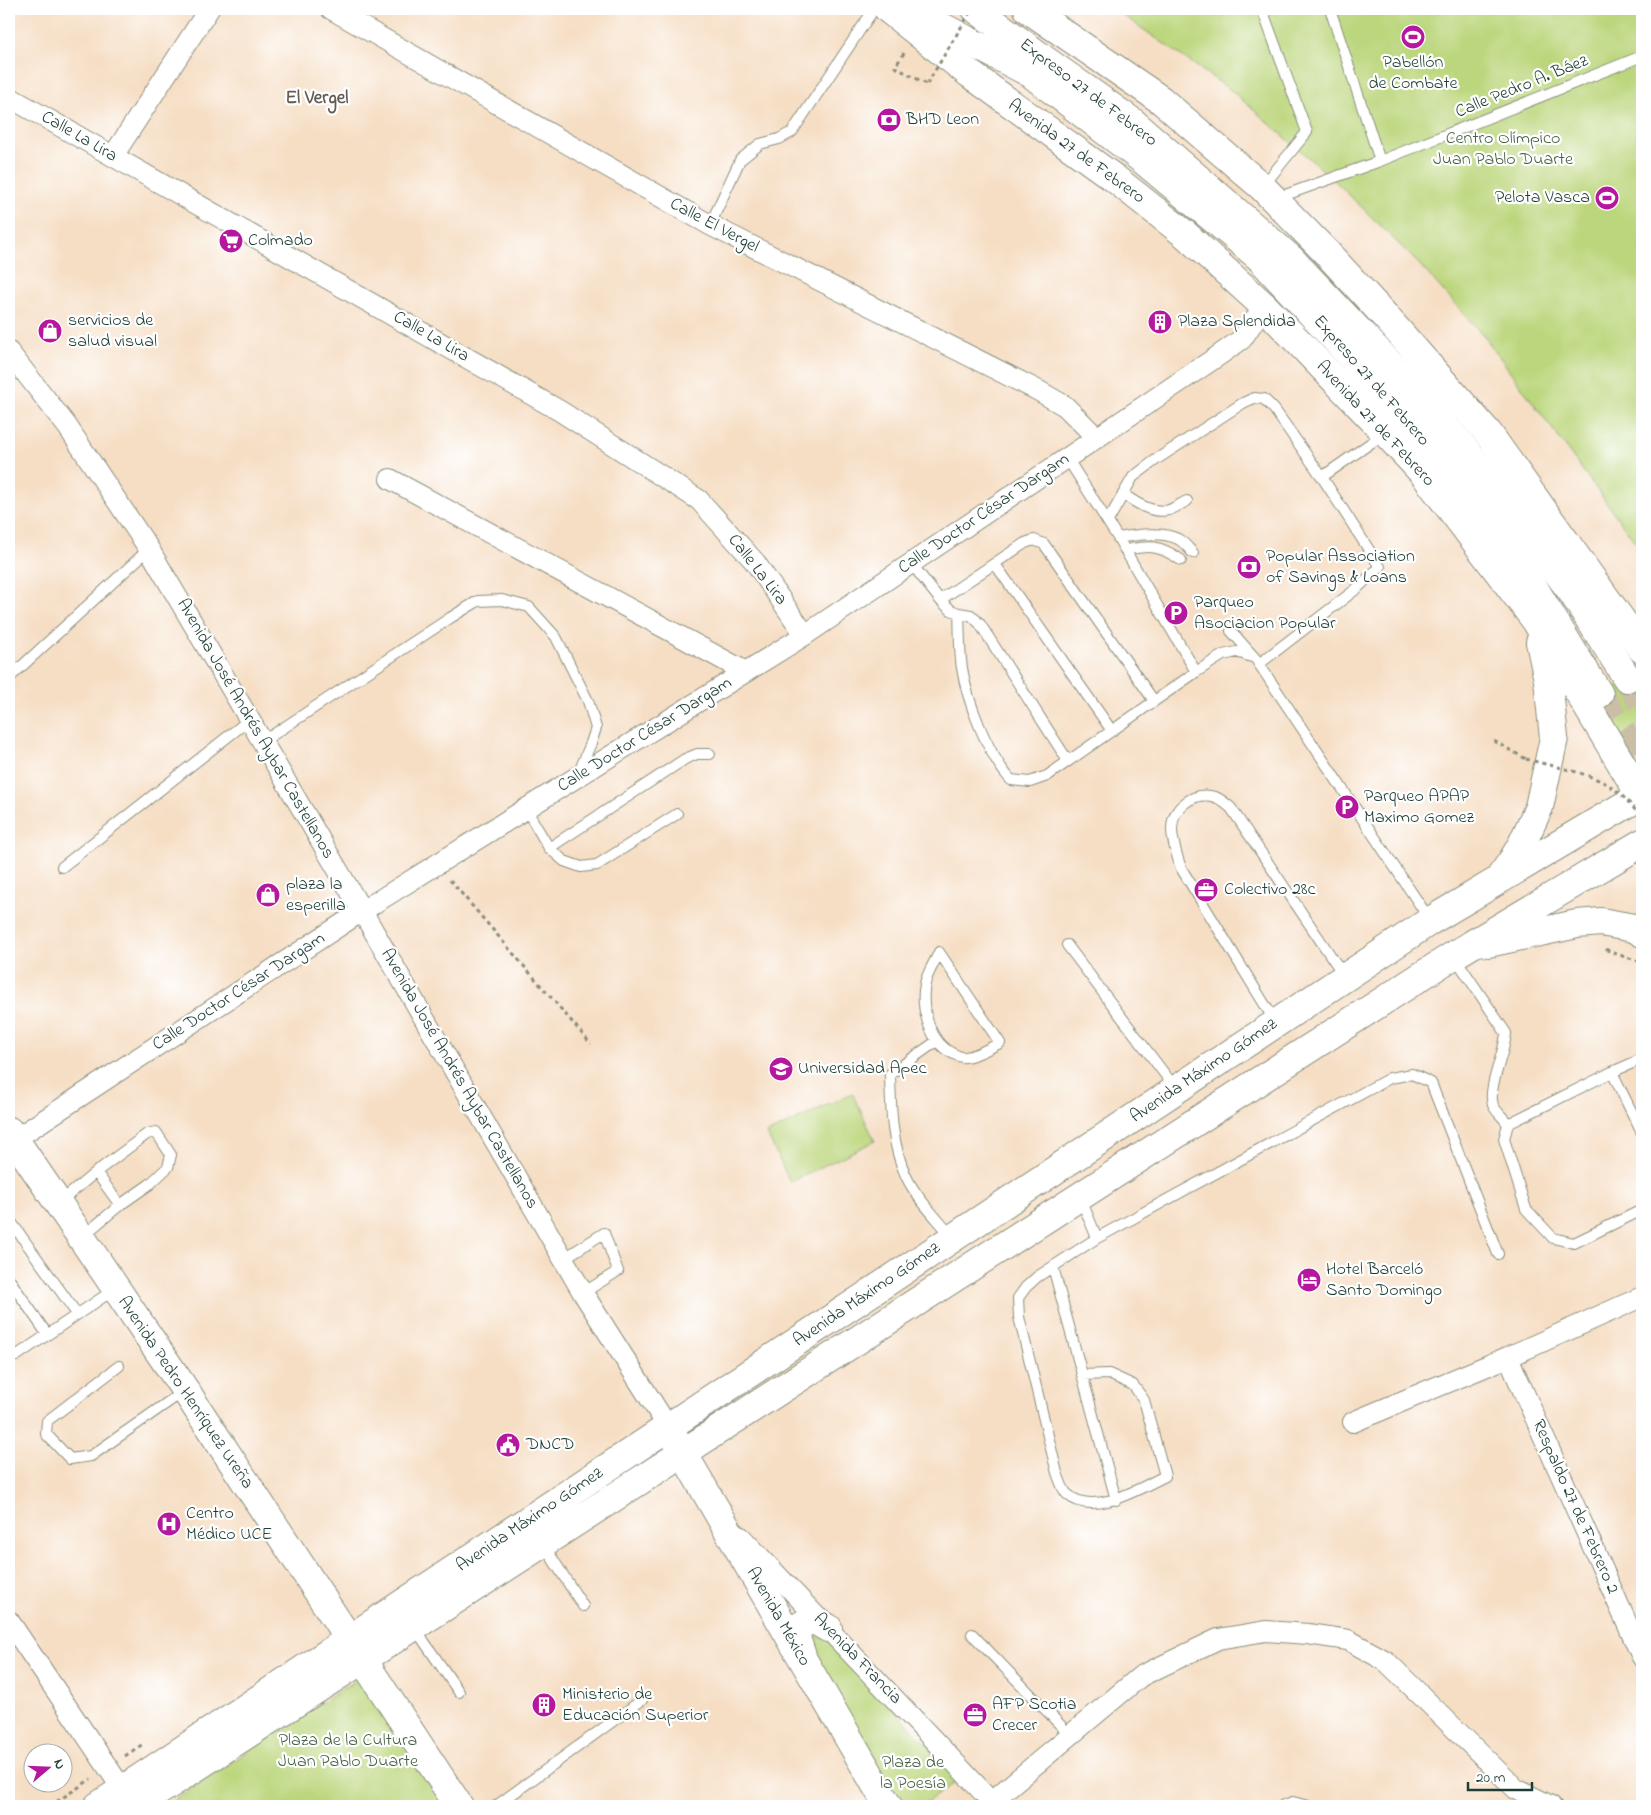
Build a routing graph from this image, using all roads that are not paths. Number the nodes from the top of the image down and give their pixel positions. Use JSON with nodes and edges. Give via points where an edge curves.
{"nodes":[{"id":1,"x":209,"y":9,"type":"edge"},
{"id":2,"x":330,"y":9,"type":"edge"},
{"id":3,"x":874,"y":9,"type":"edge"},
{"id":4,"x":888,"y":9,"type":"edge"},
{"id":5,"x":908,"y":9,"type":"edge"},
{"id":6,"x":976,"y":9,"type":"edge"},
{"id":7,"x":1028,"y":9,"type":"edge"},
{"id":8,"x":1262,"y":9,"type":"edge"},
{"id":9,"x":1330,"y":9,"type":"edge"},
{"id":10,"x":1642,"y":56,"type":"edge"},
{"id":11,"x":9,"y":97,"type":"edge"},
{"id":12,"x":113,"y":156,"type":"junction"},
{"id":13,"x":1380,"y":161,"type":"junction"},
{"id":14,"x":1268,"y":193,"type":"junction"},
{"id":15,"x":710,"y":225,"type":"junction"},
{"id":16,"x":1264,"y":306,"type":"junction"},
{"id":17,"x":9,"y":352,"type":"edge"},
{"id":18,"x":1386,"y":433,"type":"junction"},
{"id":19,"x":1097,"y":438,"type":"junction"},
{"id":20,"x":1067,"y":458,"type":"junction"},
{"id":21,"x":1322,"y":477,"type":"junction"},
{"id":22,"x":390,"y":479,"type":"dead end"},
{"id":23,"x":1123,"y":494,"type":"junction"},
{"id":24,"x":1187,"y":501,"type":"dead end"},
{"id":25,"x":1108,"y":521,"type":"junction"},
{"id":26,"x":1557,"y":531,"type":"junction"},
{"id":27,"x":1118,"y":538,"type":"junction"},
{"id":28,"x":149,"y":548,"type":"junction"},
{"id":29,"x":1126,"y":550,"type":"junction"},
{"id":30,"x":1193,"y":553,"type":"dead end"},
{"id":31,"x":1180,"y":560,"type":"dead end"},
{"id":32,"x":912,"y":563,"type":"junction"},
{"id":33,"x":995,"y":564,"type":"junction"},
{"id":34,"x":940,"y":600,"type":"junction"},
{"id":35,"x":959,"y":613,"type":"junction"},
{"id":36,"x":1642,"y":618,"type":"edge"},
{"id":37,"x":1536,"y":621,"type":"junction"},
{"id":38,"x":1231,"y":631,"type":"dead end"},
{"id":39,"x":805,"y":635,"type":"junction"},
{"id":40,"x":1642,"y":649,"type":"edge"},
{"id":41,"x":1257,"y":661,"type":"junction"},
{"id":42,"x":746,"y":672,"type":"junction"},
{"id":43,"x":1196,"y":672,"type":"junction"},
{"id":44,"x":9,"y":678,"type":"edge"},
{"id":45,"x":1627,"y":678,"type":"tunnel mouth"},
{"id":46,"x":1600,"y":694,"type":"tunnel mouth"},
{"id":47,"x":1154,"y":701,"type":"junction"},
{"id":48,"x":249,"y":720,"type":"junction"},
{"id":49,"x":1112,"y":731,"type":"junction"},
{"id":50,"x":262,"y":742,"type":"junction"},
{"id":51,"x":710,"y":754,"type":"dead end"},
{"id":52,"x":1068,"y":761,"type":"junction"},
{"id":53,"x":577,"y":777,"type":"junction"},
{"id":54,"x":1642,"y":802,"type":"edge"},
{"id":55,"x":526,"y":809,"type":"junction"},
{"id":56,"x":677,"y":814,"type":"dead end"},
{"id":57,"x":1642,"y":843,"type":"edge"},
{"id":58,"x":549,"y":848,"type":"junction"},
{"id":59,"x":62,"y":867,"type":"dead end"},
{"id":60,"x":1496,"y":882,"type":"junction"},
{"id":61,"x":362,"y":911,"type":"junction"},
{"id":62,"x":1430,"y":921,"type":"junction"},
{"id":63,"x":1642,"y":933,"type":"edge"},
{"id":64,"x":1067,"y":945,"type":"dead end"},
{"id":65,"x":1460,"y":951,"type":"junction"},
{"id":66,"x":1346,"y":978,"type":"junction"},
{"id":67,"x":1276,"y":1023,"type":"junction"},
{"id":68,"x":937,"y":1041,"type":"junction"},
{"id":69,"x":1642,"y":1059,"type":"edge"},
{"id":70,"x":1612,"y":1072,"type":"junction"},
{"id":71,"x":1176,"y":1090,"type":"junction"},
{"id":72,"x":1508,"y":1124,"type":"junction"},
{"id":73,"x":1642,"y":1133,"type":"edge"},
{"id":74,"x":11,"y":1138,"type":"edge"},
{"id":75,"x":96,"y":1172,"type":"junction"},
{"id":76,"x":1079,"y":1196,"type":"junction"},
{"id":77,"x":59,"y":1203,"type":"junction"},
{"id":78,"x":120,"y":1205,"type":"junction"},
{"id":79,"x":1642,"y":1210,"type":"edge"},
{"id":80,"x":9,"y":1219,"type":"edge"},
{"id":81,"x":82,"y":1237,"type":"junction"},
{"id":82,"x":953,"y":1238,"type":"junction"},
{"id":83,"x":1097,"y":1238,"type":"junction"},
{"id":84,"x":1498,"y":1254,"type":"dead end"},
{"id":85,"x":563,"y":1259,"type":"junction"},
{"id":86,"x":1053,"y":1267,"type":"junction"},
{"id":87,"x":9,"y":1280,"type":"edge"},
{"id":88,"x":116,"y":1288,"type":"junction"},
{"id":89,"x":582,"y":1293,"type":"junction"},
{"id":90,"x":1642,"y":1297,"type":"edge"},
{"id":91,"x":77,"y":1314,"type":"junction"},
{"id":92,"x":48,"y":1334,"type":"junction"},
{"id":93,"x":9,"y":1356,"type":"edge"},
{"id":94,"x":1508,"y":1357,"type":"junction"},
{"id":95,"x":119,"y":1366,"type":"dead end"},
{"id":96,"x":1082,"y":1375,"type":"junction"},
{"id":97,"x":185,"y":1390,"type":"junction"},
{"id":98,"x":1353,"y":1422,"type":"dead end"},
{"id":99,"x":668,"y":1427,"type":"junction"},
{"id":100,"x":683,"y":1452,"type":"junction"},
{"id":101,"x":1116,"y":1500,"type":"junction"},
{"id":102,"x":717,"y":1512,"type":"junction"},
{"id":103,"x":542,"y":1543,"type":"junction"},
{"id":104,"x":583,"y":1606,"type":"dead end"},
{"id":105,"x":9,"y":1621,"type":"edge"},
{"id":106,"x":414,"y":1626,"type":"junction"},
{"id":107,"x":828,"y":1628,"type":"junction"},
{"id":108,"x":972,"y":1634,"type":"dead end"},
{"id":109,"x":355,"y":1650,"type":"junction"},
{"id":110,"x":1642,"y":1658,"type":"edge"},
{"id":111,"x":803,"y":1660,"type":"junction"},
{"id":112,"x":459,"y":1692,"type":"dead end"},
{"id":113,"x":642,"y":1700,"type":"dead end"},
{"id":114,"x":1070,"y":1735,"type":"junction"},
{"id":115,"x":130,"y":1798,"type":"edge"},
{"id":116,"x":994,"y":1804,"type":"edge"},
{"id":117,"x":98,"y":1806,"type":"edge"},
{"id":118,"x":460,"y":1806,"type":"edge"},
{"id":119,"x":496,"y":1806,"type":"edge"},
{"id":120,"x":888,"y":1806,"type":"edge"},
{"id":121,"x":1282,"y":1806,"type":"edge"},
{"id":122,"x":1308,"y":1806,"type":"edge"},
{"id":123,"x":1550,"y":1806,"type":"edge"}],
"edges":[{"from":1,"to":12,"type":"street"},
{"from":2,"to":15,"type":"street","name":"Calle El Vergel"},
{"from":3,"to":15,"type":"lane","via":[[792,132],[760,144],[740,160]]},
{"from":4,"to":16,"type":"main road","name":"Avenida 27 de Febrero","via":[[970,74],[1114,178],[1186,235]]},
{"from":5,"to":46,"type":"main road","name":"Expreso 27 de Febrero","via":[[1030,73],[1260,257],[1395,404],[1521,567]]},
{"from":6,"to":45,"type":"main road","name":"Expreso 27 de Febrero","via":[[1134,123],[1291,259],[1409,384],[1464,448],[1572,592]]},
{"from":7,"to":14,"type":"main road","via":[[1161,100]]},
{"from":8,"to":14,"type":"lane","via":[[1307,132]]},
{"from":9,"to":13,"type":"lane"},
{"from":10,"to":13,"type":"lane","name":"Calle Pedro A. Báez"},
{"from":11,"to":12,"type":"street","name":"Calle La Lira"},
{"from":12,"to":39,"type":"street","name":"Calle La Lira","via":[[560,411],[699,500],[754,562]]},
{"from":13,"to":14,"type":"lane","name":"Calle Pedro A. Báez"},
{"from":14,"to":26,"type":"main road","via":[[1384,314],[1488,433]]},
{"from":15,"to":19,"type":"street","name":"Calle El Vergel","via":[[1039,391],[1065,406]]},
{"from":16,"to":18,"type":"main road","name":"Avenida 27 de Febrero"},
{"from":16,"to":19,"type":"street","name":"Calle Doctor César Dargam","via":[[1242,338]]},
{"from":17,"to":28,"type":"street","name":"Avenida José Andrés Aybar Castellanos","via":[[67,426]]},
{"from":18,"to":21,"type":"lane"},
{"from":18,"to":37,"type":"main road","name":"Avenida 27 de Febrero","via":[[1424,474]]},
{"from":19,"to":20,"type":"street","name":"Calle Doctor César Dargam"},
{"from":20,"to":25,"type":"lane"},
{"from":20,"to":32,"type":"street","name":"Calle Doctor César Dargam"},
{"from":21,"to":23,"type":"lane","via":[[1274,409],[1264,399],[1254,398],[1149,465],[1133,477]]},
{"from":21,"to":41,"type":"lane","via":[[1380,567],[1355,590]]},
{"from":22,"to":42,"type":"street"},
{"from":23,"to":24,"type":"lane","via":[[1140,505],[1155,509],[1168,510]]},
{"from":23,"to":25,"type":"lane"},
{"from":25,"to":27,"type":"lane"},
{"from":26,"to":36,"type":"main road"},
{"from":26,"to":40,"type":"main road"},
{"from":27,"to":29,"type":"lane"},
{"from":27,"to":30,"type":"lane","via":[[1144,534],[1165,536],[1179,539]]},
{"from":28,"to":44,"type":"lane"},
{"from":28,"to":48,"type":"street","name":"Avenida José Andrés Aybar Castellanos"},
{"from":29,"to":31,"type":"lane","via":[[1145,546],[1164,549]]},
{"from":29,"to":43,"type":"lane"},
{"from":32,"to":34,"type":"lane"},
{"from":32,"to":39,"type":"street","name":"Calle Doctor César Dargam"},
{"from":33,"to":34,"type":"lane"},
{"from":33,"to":47,"type":"lane","via":[[1025,543],[1034,540],[1044,544]]},
{"from":33,"to":49,"type":"lane"},
{"from":34,"to":35,"type":"lane"},
{"from":35,"to":52,"type":"lane","via":[[971,615],[980,624]]},
{"from":35,"to":52,"type":"lane","via":[[962,668],[975,717],[1000,768],[1011,780],[1030,782],[1047,776]]},
{"from":37,"to":54,"type":"main road","name":"Avenida 27 de Febrero"},
{"from":37,"to":60,"type":"main road","via":[[1548,680],[1554,738],[1539,807],[1512,861]]},
{"from":38,"to":41,"type":"lane"},
{"from":39,"to":42,"type":"street","name":"Calle Doctor César Dargam"},
{"from":41,"to":43,"type":"lane","via":[[1236,652],[1223,655]]},
{"from":41,"to":62,"type":"lane"},
{"from":42,"to":53,"type":"street","name":"Calle Doctor César Dargam"},
{"from":43,"to":47,"type":"lane"},
{"from":47,"to":49,"type":"lane"},
{"from":48,"to":50,"type":"street","name":"Avenida José Andrés Aybar Castellanos"},
{"from":48,"to":59,"type":"lane"},
{"from":49,"to":52,"type":"lane"},
{"from":50,"to":53,"type":"lane","via":[[478,601],[502,600],[529,607],[556,636],[588,701],[596,728]]},
{"from":50,"to":61,"type":"street","name":"Avenida José Andrés Aybar Castellanos"},
{"from":51,"to":58,"type":"lane","via":[[697,754],[685,759]]},
{"from":53,"to":55,"type":"street","name":"Calle Doctor César Dargam"},
{"from":54,"to":60,"type":"main road","name":"Avenida Máximo Gómez"},
{"from":55,"to":58,"type":"lane"},
{"from":55,"to":61,"type":"street","name":"Calle Doctor César Dargam"},
{"from":56,"to":58,"type":"lane","via":[[597,865],[581,867],[564,862]]},
{"from":57,"to":65,"type":"main road","name":"Avenida Máximo Gómez"},
{"from":60,"to":62,"type":"main road","name":"Avenida Máximo Gómez"},
{"from":61,"to":74,"type":"street","name":"Calle Doctor César Dargam"},
{"from":61,"to":85,"type":"street","name":"Avenida José Andrés Aybar Castellanos"},
{"from":62,"to":66,"type":"main road","name":"Avenida Máximo Gómez"},
{"from":63,"to":65,"type":"main road","via":[[1634,928],[1601,922],[1577,924]]},
{"from":64,"to":71,"type":"lane"},
{"from":65,"to":72,"type":"lane","via":[[1506,1033],[1493,1085],[1493,1105]]},
{"from":65,"to":76,"type":"main road","name":"Avenida Máximo Gómez"},
{"from":66,"to":67,"type":"main road","name":"Avenida Máximo Gómez"},
{"from":66,"to":67,"type":"lane","via":[[1232,808],[1218,798],[1194,796],[1181,807],[1172,828],[1181,868]]},
{"from":67,"to":71,"type":"main road","name":"Avenida Máximo Gómez"},
{"from":68,"to":68,"type":"lane","via":[[947,1051],[962,1058],[1000,1043],[940,952],[925,983],[924,996],[927,1018]]},
{"from":68,"to":82,"type":"lane","via":[[890,1074],[891,1123],[906,1176]]},
{"from":69,"to":70,"type":"lane"},
{"from":70,"to":72,"type":"lane"},
{"from":70,"to":73,"type":"lane"},
{"from":71,"to":82,"type":"main road","name":"Avenida Máximo Gómez"},
{"from":72,"to":79,"type":"lane","via":[[1504,1139],[1526,1209],[1553,1238],[1574,1243]]},
{"from":74,"to":77,"type":"main road","name":"Avenida Pedro Henríquez Ureña"},
{"from":75,"to":77,"type":"lane"},
{"from":75,"to":78,"type":"lane"},
{"from":75,"to":78,"type":"lane","via":[[147,1134],[156,1132],[171,1155],[168,1167]]},
{"from":76,"to":83,"type":"lane"},
{"from":76,"to":100,"type":"main road","name":"Avenida Máximo Gómez"},
{"from":77,"to":81,"type":"main road","name":"Avenida Pedro Henríquez Ureña"},
{"from":78,"to":81,"type":"lane"},
{"from":80,"to":91,"type":"lane"},
{"from":81,"to":88,"type":"main road","name":"Avenida Pedro Henríquez Ureña"},
{"from":82,"to":99,"type":"main road","name":"Avenida Máximo Gómez"},
{"from":83,"to":84,"type":"lane","via":[[1390,1078],[1412,1074],[1431,1083]]},
{"from":83,"to":86,"type":"lane"},
{"from":85,"to":89,"type":"street","name":"Avenida José Andrés Aybar Castellanos"},
{"from":85,"to":89,"type":"lane","via":[[604,1233],[618,1271]]},
{"from":86,"to":96,"type":"lane"},
{"from":86,"to":101,"type":"lane","via":[[1026,1287],[1018,1298],[1019,1317],[1057,1474],[1065,1493],[1074,1499],[1089,1503]]},
{"from":87,"to":92,"type":"lane"},
{"from":88,"to":91,"type":"lane"},
{"from":88,"to":97,"type":"main road","name":"Avenida Pedro Henríquez Ureña"},
{"from":89,"to":99,"type":"street","name":"Avenida José Andrés Aybar Castellanos"},
{"from":90,"to":94,"type":"street"},
{"from":91,"to":92,"type":"lane"},
{"from":92,"to":93,"type":"lane","via":[[16,1356]]},
{"from":94,"to":98,"type":"street"},
{"from":94,"to":110,"type":"street","name":"Respaldo 27 de Febrero 2"},
{"from":95,"to":97,"type":"lane","via":[[47,1422],[46,1434],[70,1459],[92,1456]]},
{"from":96,"to":101,"type":"lane"},
{"from":96,"to":101,"type":"lane","via":[[1109,1374],[1132,1384],[1144,1400],[1165,1476]]},
{"from":97,"to":109,"type":"main road","name":"Avenida Pedro Henríquez Ureña"},
{"from":99,"to":100,"type":"main road","name":"Avenida México"},
{"from":99,"to":109,"type":"main road","name":"Avenida Máximo Gómez"},
{"from":100,"to":102,"type":"main road","name":"Avenida México"},
{"from":100,"to":103,"type":"main road","name":"Avenida Máximo Gómez"},
{"from":102,"to":107,"type":"street","name":"Avenida Francia"},
{"from":102,"to":111,"type":"main road","name":"Avenida México"},
{"from":103,"to":104,"type":"lane"},
{"from":103,"to":106,"type":"main road","name":"Avenida Máximo Gómez"},
{"from":105,"to":115,"type":"street"},
{"from":106,"to":109,"type":"main road","name":"Avenida Máximo Gómez"},
{"from":106,"to":112,"type":"lane"},
{"from":107,"to":111,"type":"main road","via":[[815,1620],[806,1621],[798,1628],[796,1638]]},
{"from":107,"to":116,"type":"street","name":"Avenida Francia"},
{"from":108,"to":114,"type":"lane"},
{"from":109,"to":115,"type":"main road","name":"Avenida Máximo Gómez"},
{"from":109,"to":118,"type":"main road","name":"Avenida Pedro Henríquez Ureña"},
{"from":111,"to":120,"type":"main road","name":"Avenida México"},
{"from":113,"to":119,"type":"lane"},
{"from":114,"to":116,"type":"street"},
{"from":114,"to":123,"type":"street","via":[[1141,1676],[1218,1639],[1266,1631],[1308,1634],[1348,1640],[1386,1662],[1516,1789]]},
{"from":115,"to":117,"type":"main road","name":"Avenida Máximo Gómez"},
{"from":121,"to":122,"type":"lane","via":[[1293,1802]]}]}
